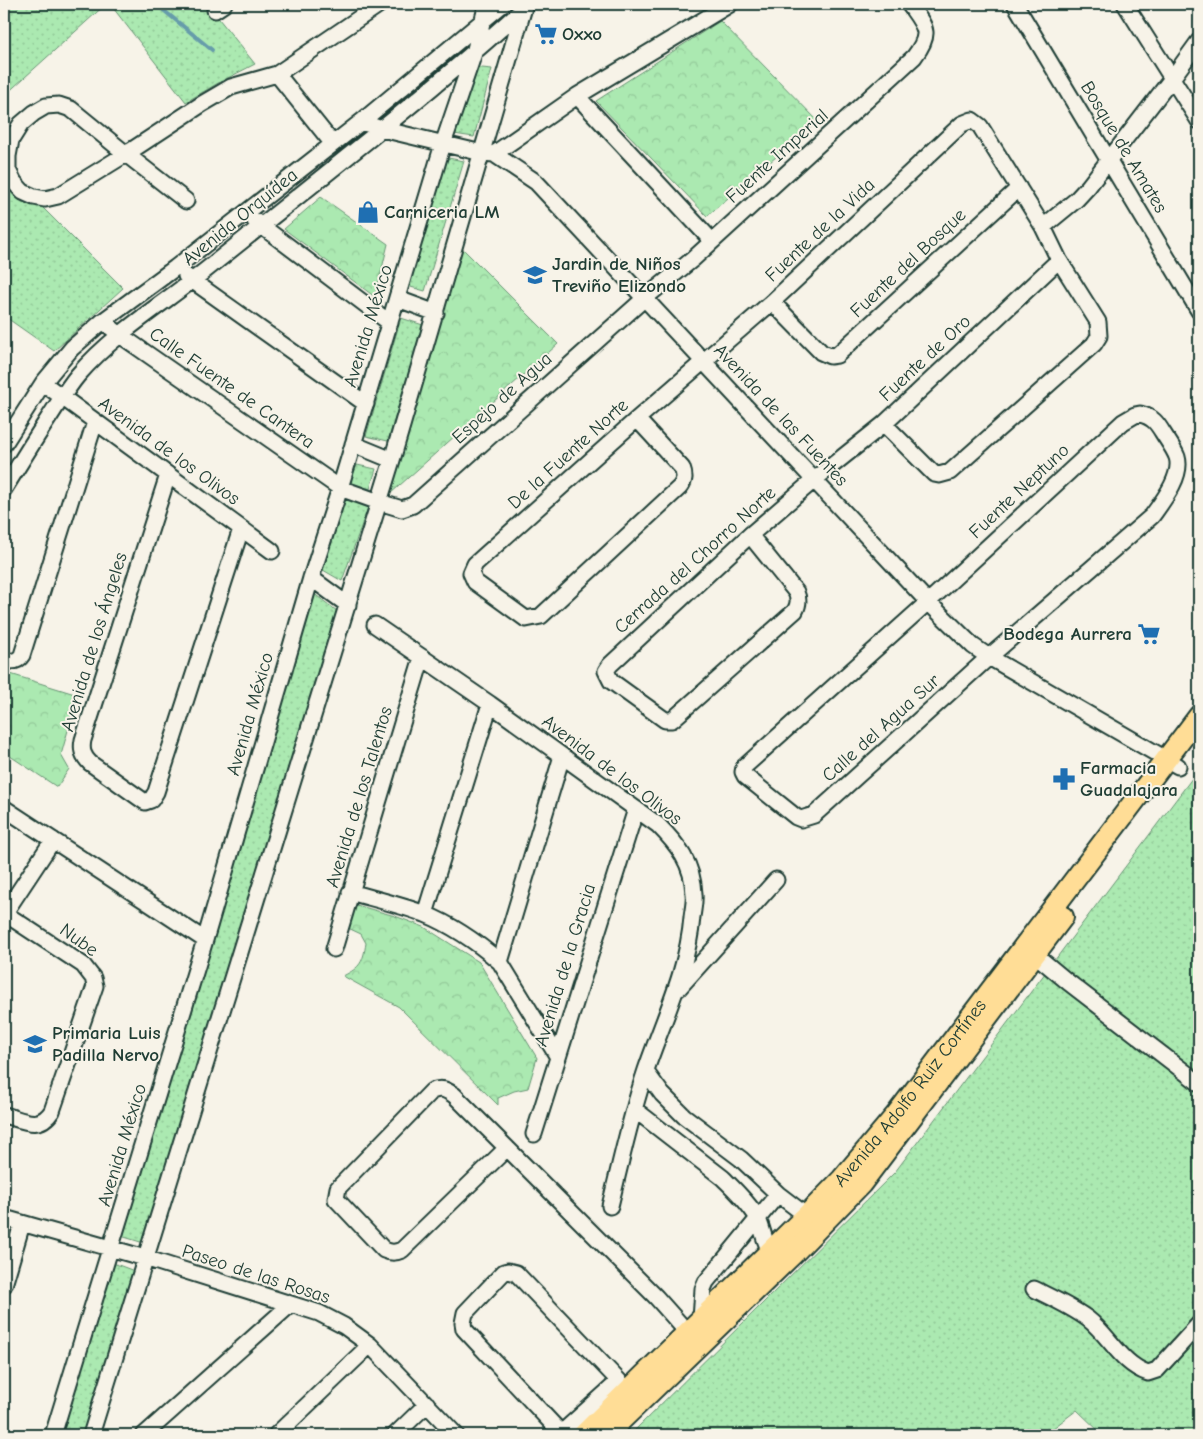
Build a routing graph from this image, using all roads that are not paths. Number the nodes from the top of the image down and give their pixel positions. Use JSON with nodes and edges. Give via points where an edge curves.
{"nodes":[{"id":1,"x":380,"y":4,"type":"edge"},
{"id":2,"x":487,"y":4,"type":"edge"},
{"id":3,"x":503,"y":4,"type":"edge"},
{"id":4,"x":730,"y":4,"type":"edge"},
{"id":5,"x":910,"y":4,"type":"edge"},
{"id":6,"x":1015,"y":4,"type":"edge"},
{"id":7,"x":1125,"y":4,"type":"edge"},
{"id":8,"x":527,"y":5,"type":"edge"},
{"id":9,"x":483,"y":22,"type":"junction"},
{"id":10,"x":1199,"y":41,"type":"edge"},
{"id":11,"x":474,"y":53,"type":"junction"},
{"id":12,"x":277,"y":74,"type":"junction"},
{"id":13,"x":1173,"y":77,"type":"junction"},
{"id":14,"x":577,"y":96,"type":"junction"},
{"id":15,"x":1199,"y":121,"type":"edge"},
{"id":16,"x":361,"y":122,"type":"junction"},
{"id":17,"x":382,"y":129,"type":"junction"},
{"id":18,"x":333,"y":144,"type":"junction"},
{"id":19,"x":443,"y":144,"type":"junction"},
{"id":20,"x":126,"y":154,"type":"junction"},
{"id":21,"x":488,"y":154,"type":"junction"},
{"id":22,"x":1107,"y":160,"type":"junction"},
{"id":23,"x":1019,"y":188,"type":"junction"},
{"id":24,"x":186,"y":201,"type":"dead end"},
{"id":25,"x":244,"y":212,"type":"junction"},
{"id":26,"x":261,"y":226,"type":"junction"},
{"id":27,"x":1043,"y":227,"type":"junction"},
{"id":28,"x":712,"y":241,"type":"junction"},
{"id":29,"x":1060,"y":260,"type":"junction"},
{"id":30,"x":175,"y":268,"type":"junction"},
{"id":31,"x":192,"y":282,"type":"junction"},
{"id":32,"x":645,"y":298,"type":"junction"},
{"id":33,"x":398,"y":300,"type":"junction"},
{"id":34,"x":772,"y":302,"type":"junction"},
{"id":35,"x":1199,"y":311,"type":"edge"},
{"id":36,"x":436,"y":313,"type":"junction"},
{"id":37,"x":103,"y":321,"type":"junction"},
{"id":38,"x":390,"y":324,"type":"junction"},
{"id":39,"x":120,"y":335,"type":"junction"},
{"id":40,"x":703,"y":362,"type":"junction"},
{"id":41,"x":43,"y":383,"type":"junction"},
{"id":42,"x":61,"y":398,"type":"junction"},
{"id":43,"x":366,"y":404,"type":"junction"},
{"id":44,"x":1140,"y":414,"type":"joint"},
{"id":45,"x":637,"y":419,"type":"junction"},
{"id":46,"x":94,"y":422,"type":"junction"},
{"id":47,"x":884,"y":424,"type":"junction"},
{"id":48,"x":4,"y":444,"type":"edge"},
{"id":49,"x":353,"y":444,"type":"junction"},
{"id":50,"x":392,"y":460,"type":"junction"},
{"id":51,"x":168,"y":475,"type":"junction"},
{"id":52,"x":814,"y":480,"type":"junction"},
{"id":53,"x":340,"y":488,"type":"junction"},
{"id":54,"x":4,"y":489,"type":"edge"},
{"id":55,"x":379,"y":502,"type":"junction"},
{"id":56,"x":242,"y":529,"type":"junction"},
{"id":57,"x":750,"y":535,"type":"junction"},
{"id":58,"x":272,"y":551,"type":"dead end"},
{"id":59,"x":310,"y":578,"type":"junction"},
{"id":60,"x":928,"y":602,"type":"junction"},
{"id":61,"x":348,"y":605,"type":"junction"},
{"id":62,"x":376,"y":625,"type":"dead end"},
{"id":63,"x":422,"y":657,"type":"junction"},
{"id":64,"x":989,"y":657,"type":"junction"},
{"id":65,"x":4,"y":660,"type":"edge"},
{"id":66,"x":490,"y":704,"type":"junction"},
{"id":67,"x":1199,"y":716,"type":"edge"},
{"id":68,"x":1199,"y":739,"type":"edge"},
{"id":69,"x":562,"y":756,"type":"junction"},
{"id":70,"x":1172,"y":763,"type":"junction"},
{"id":71,"x":4,"y":808,"type":"edge"},
{"id":72,"x":636,"y":809,"type":"junction"},
{"id":73,"x":796,"y":817,"type":"joint"},
{"id":74,"x":53,"y":840,"type":"junction"},
{"id":75,"x":776,"y":880,"type":"dead end"},
{"id":76,"x":350,"y":892,"type":"junction"},
{"id":77,"x":4,"y":913,"type":"edge"},
{"id":78,"x":424,"y":914,"type":"junction"},
{"id":79,"x":205,"y":940,"type":"junction"},
{"id":80,"x":334,"y":949,"type":"dead end"},
{"id":81,"x":1029,"y":950,"type":"junction"},
{"id":82,"x":500,"y":962,"type":"junction"},
{"id":83,"x":674,"y":994,"type":"junction"},
{"id":84,"x":558,"y":1057,"type":"junction"},
{"id":85,"x":646,"y":1072,"type":"junction"},
{"id":86,"x":1199,"y":1082,"type":"edge"},
{"id":87,"x":634,"y":1109,"type":"junction"},
{"id":88,"x":4,"y":1115,"type":"edge"},
{"id":89,"x":534,"y":1134,"type":"dead end"},
{"id":90,"x":507,"y":1148,"type":"junction"},
{"id":91,"x":778,"y":1194,"type":"junction"},
{"id":92,"x":610,"y":1206,"type":"dead end"},
{"id":93,"x":806,"y":1216,"type":"junction"},
{"id":94,"x":4,"y":1218,"type":"edge"},
{"id":95,"x":757,"y":1218,"type":"junction"},
{"id":96,"x":22,"y":1224,"type":"junction"},
{"id":97,"x":111,"y":1249,"type":"junction"},
{"id":98,"x":782,"y":1253,"type":"junction"},
{"id":99,"x":145,"y":1258,"type":"junction"},
{"id":100,"x":4,"y":1285,"type":"edge"},
{"id":101,"x":1034,"y":1289,"type":"dead end"},
{"id":102,"x":292,"y":1304,"type":"junction"},
{"id":103,"x":1199,"y":1324,"type":"edge"},
{"id":104,"x":694,"y":1326,"type":"junction"},
{"id":105,"x":370,"y":1345,"type":"junction"},
{"id":106,"x":624,"y":1386,"type":"junction"},
{"id":107,"x":427,"y":1404,"type":"junction"},
{"id":108,"x":53,"y":1435,"type":"edge"},
{"id":109,"x":91,"y":1435,"type":"edge"},
{"id":110,"x":144,"y":1435,"type":"edge"},
{"id":111,"x":276,"y":1435,"type":"edge"},
{"id":112,"x":395,"y":1435,"type":"edge"},
{"id":113,"x":456,"y":1435,"type":"edge"},
{"id":114,"x":561,"y":1435,"type":"edge"},
{"id":115,"x":583,"y":1435,"type":"edge"},
{"id":116,"x":606,"y":1435,"type":"edge"}],
"edges":[{"from":1,"to":12,"type":"street"},
{"from":2,"to":9,"type":"street","name":"Avenida México"},
{"from":3,"to":9,"type":"street","name":"Avenida Orquídea"},
{"from":4,"to":14,"type":"street"},
{"from":5,"to":28,"type":"street","name":"Fuente Imperial","via":[[924,26],[926,36],[924,45],[914,57]]},
{"from":6,"to":22,"type":"street","name":"Bosque de Amates"},
{"from":7,"to":13,"type":"street"},
{"from":8,"to":11,"type":"street","name":"Avenida Orquídea"},
{"from":8,"to":21,"type":"street"},
{"from":9,"to":11,"type":"street","name":"Avenida México"},
{"from":9,"to":16,"type":"street","name":"Avenida Orquídea"},
{"from":10,"to":13,"type":"street"},
{"from":11,"to":17,"type":"street","name":"Avenida Orquídea"},
{"from":11,"to":19,"type":"street","name":"Avenida México"},
{"from":12,"to":18,"type":"street"},
{"from":12,"to":20,"type":"street","via":[[231,87]]},
{"from":13,"to":15,"type":"street"},
{"from":13,"to":22,"type":"street"},
{"from":14,"to":21,"type":"street"},
{"from":14,"to":28,"type":"street"},
{"from":16,"to":17,"type":"street","name":"Avenida de las Fuentes"},
{"from":16,"to":18,"type":"street","name":"Avenida Orquídea"},
{"from":17,"to":19,"type":"street","name":"Avenida de las Fuentes"},
{"from":17,"to":26,"type":"street","name":"Avenida Orquídea"},
{"from":18,"to":25,"type":"street","name":"Avenida Orquídea"},
{"from":19,"to":21,"type":"street","name":"Avenida de las Fuentes"},
{"from":19,"to":33,"type":"street","name":"Avenida México"},
{"from":20,"to":20,"type":"street","via":[[71,109],[59,105],[46,106],[21,124],[11,140],[8,170],[23,192],[45,199],[58,196]]},
{"from":20,"to":24,"type":"street"},
{"from":21,"to":32,"type":"street","name":"Avenida de las Fuentes","via":[[536,182]]},
{"from":21,"to":36,"type":"street"},
{"from":22,"to":27,"type":"street","via":[[1076,200]]},
{"from":22,"to":35,"type":"street","name":"Bosque de Amates"},
{"from":23,"to":27,"type":"street"},
{"from":23,"to":34,"type":"street","name":"Fuente del Bosque","via":[[837,355],[822,352]]},
{"from":23,"to":34,"type":"street","name":"Fuente de la Vida","via":[[980,126],[972,120],[962,124]]},
{"from":25,"to":26,"type":"street"},
{"from":25,"to":30,"type":"street","name":"Avenida Orquídea"},
{"from":26,"to":31,"type":"street","name":"Avenida Orquídea"},
{"from":26,"to":38,"type":"street"},
{"from":27,"to":29,"type":"street"},
{"from":28,"to":32,"type":"street","name":"Fuente Imperial"},
{"from":29,"to":47,"type":"street","name":"Fuente de Oro"},
{"from":29,"to":47,"type":"street","via":[[1098,322],[1099,336],[1094,344],[945,475],[934,474]]},
{"from":30,"to":31,"type":"street"},
{"from":30,"to":37,"type":"street","name":"Avenida Orquídea"},
{"from":31,"to":39,"type":"street","name":"Avenida Orquídea"},
{"from":31,"to":43,"type":"street"},
{"from":32,"to":40,"type":"street","name":"Avenida de las Fuentes"},
{"from":32,"to":55,"type":"street","name":"Espejo de Agua","via":[[412,505],[402,508]]},
{"from":33,"to":36,"type":"street"},
{"from":33,"to":38,"type":"street","name":"Avenida México"},
{"from":34,"to":40,"type":"street","name":"Fuente de la Vida"},
{"from":36,"to":50,"type":"street"},
{"from":37,"to":39,"type":"street","name":"Calle Fuente de Cantera"},
{"from":37,"to":41,"type":"street","name":"Avenida Orquídea","via":[[72,348]]},
{"from":38,"to":43,"type":"street","name":"Avenida México"},
{"from":39,"to":42,"type":"street","name":"Avenida Orquídea","via":[[99,352]]},
{"from":39,"to":53,"type":"street","name":"Calle Fuente de Cantera"},
{"from":40,"to":45,"type":"street","name":"De la Fuente Norte"},
{"from":40,"to":52,"type":"street","name":"Avenida de las Fuentes"},
{"from":41,"to":42,"type":"street","name":"Avenida de los Olivos"},
{"from":41,"to":48,"type":"street","name":"Avenida Orquídea"},
{"from":42,"to":46,"type":"street","name":"Avenida de los Olivos"},
{"from":42,"to":54,"type":"street","name":"Avenida Orquídea"},
{"from":43,"to":49,"type":"street","name":"Avenida México"},
{"from":44,"to":60,"type":"street","name":"Fuente Neptuno","via":[[1123,422]]},
{"from":44,"to":64,"type":"street","name":"Calle del Agua Sur","via":[[1155,420],[1177,458],[1176,474],[1169,490],[1152,516]]},
{"from":45,"to":45,"type":"street","name":"De la Fuente Norte","via":[[682,468],[685,475],[680,488],[541,616],[526,619],[475,582],[471,573],[475,564]]},
{"from":46,"to":51,"type":"street","name":"Avenida de los Olivos"},
{"from":46,"to":65,"type":"street","via":[[22,655],[14,662]]},
{"from":47,"to":52,"type":"street","name":"Fuente de Oro"},
{"from":49,"to":50,"type":"street"},
{"from":49,"to":53,"type":"street","name":"Avenida México"},
{"from":50,"to":55,"type":"street"},
{"from":51,"to":56,"type":"street","name":"Avenida de los Olivos"},
{"from":51,"to":56,"type":"street","name":"Avenida de los Ángeles","via":[[82,748],[90,763],[144,802],[151,800],[156,792]]},
{"from":52,"to":57,"type":"street","name":"Cerrada del Chorro Norte"},
{"from":52,"to":60,"type":"street","name":"Avenida de las Fuentes"},
{"from":53,"to":55,"type":"street","name":"Espejo de Agua"},
{"from":53,"to":59,"type":"street","name":"Avenida México"},
{"from":55,"to":61,"type":"street"},
{"from":56,"to":58,"type":"street","name":"Avenida de los Olivos"},
{"from":57,"to":57,"type":"street","name":"Cerrada del Chorro Norte","via":[[796,592],[799,599],[796,611],[672,720],[665,720],[611,681],[606,671]]},
{"from":59,"to":61,"type":"street"},
{"from":59,"to":79,"type":"street","name":"Avenida México"},
{"from":60,"to":64,"type":"street","name":"Avenida de las Fuentes","via":[[973,646]]},
{"from":60,"to":73,"type":"street","name":"Fuente Neptuno","via":[[744,767],[745,776]]},
{"from":61,"to":99,"type":"street"},
{"from":62,"to":63,"type":"street","name":"Avenida de los Olivos"},
{"from":63,"to":66,"type":"street","name":"Avenida de los Olivos"},
{"from":63,"to":76,"type":"street","name":"Avenida de los Talentos"},
{"from":64,"to":70,"type":"street","name":"Avenida de las Fuentes"},
{"from":64,"to":73,"type":"street","name":"Calle del Agua Sur","via":[[814,815],[801,819]]},
{"from":66,"to":69,"type":"street","name":"Avenida de los Olivos"},
{"from":66,"to":78,"type":"street"},
{"from":67,"to":70,"type":"main road","name":"Avenida Adolfo Ruiz Cortínes"},
{"from":68,"to":70,"type":"main road"},
{"from":69,"to":72,"type":"street","name":"Avenida de los Olivos"},
{"from":69,"to":82,"type":"street"},
{"from":70,"to":81,"type":"main road","name":"Avenida Adolfo Ruiz Cortínes"},
{"from":71,"to":74,"type":"street"},
{"from":72,"to":83,"type":"street","name":"Avenida de los Olivos","via":[[674,841],[689,867],[694,894],[692,926]]},
{"from":72,"to":84,"type":"street","name":"Avenida de la Gracia"},
{"from":74,"to":77,"type":"street"},
{"from":74,"to":79,"type":"street"},
{"from":75,"to":83,"type":"street"},
{"from":76,"to":78,"type":"street"},
{"from":76,"to":80,"type":"street","name":"Avenida de los Talentos"},
{"from":77,"to":88,"type":"street","name":"Nube","via":[[83,965],[95,986],[52,1111],[46,1120],[37,1124]]},
{"from":78,"to":82,"type":"street","via":[[474,941]]},
{"from":79,"to":97,"type":"street","name":"Avenida México"},
{"from":81,"to":86,"type":"street"},
{"from":81,"to":93,"type":"main road","name":"Avenida Adolfo Ruiz Cortínes","via":[[896,1116]]},
{"from":81,"to":98,"type":"main road","via":[[861,1184]]},
{"from":82,"to":84,"type":"street"},
{"from":83,"to":85,"type":"street","name":"Avenida de los Olivos"},
{"from":84,"to":89,"type":"street","name":"Avenida de la Gracia"},
{"from":85,"to":87,"type":"street","name":"Avenida de los Olivos"},
{"from":85,"to":91,"type":"street","via":[[684,1116],[741,1159]]},
{"from":87,"to":92,"type":"street","name":"Avenida de los Olivos"},
{"from":87,"to":95,"type":"street","via":[[723,1178]]},
{"from":90,"to":90,"type":"street","via":[[454,1095],[438,1088],[338,1188],[336,1199],[384,1250],[396,1252],[402,1250]]},
{"from":90,"to":104,"type":"street","via":[[656,1297]]},
{"from":91,"to":93,"type":"street"},
{"from":91,"to":95,"type":"street"},
{"from":93,"to":98,"type":"main road","name":"Avenida Adolfo Ruiz Cortínes"},
{"from":94,"to":96,"type":"street","name":"Paseo de las Rosas"},
{"from":95,"to":98,"type":"street"},
{"from":95,"to":104,"type":"street","via":[[706,1282]]},
{"from":96,"to":97,"type":"street","name":"Paseo de las Rosas"},
{"from":96,"to":100,"type":"street"},
{"from":97,"to":99,"type":"street","name":"Paseo de las Rosas"},
{"from":97,"to":108,"type":"street","name":"Avenida México"},
{"from":98,"to":104,"type":"main road","name":"Avenida Adolfo Ruiz Cortínes"},
{"from":98,"to":116,"type":"main road","via":[[736,1310]]},
{"from":99,"to":102,"type":"street","name":"Paseo de las Rosas"},
{"from":99,"to":109,"type":"street"},
{"from":101,"to":103,"type":"street","via":[[1087,1318],[1123,1358],[1148,1373],[1157,1370]]},
{"from":102,"to":105,"type":"street","name":"Paseo de las Rosas","via":[[344,1326]]},
{"from":102,"to":110,"type":"street"},
{"from":104,"to":106,"type":"main road","name":"Avenida Adolfo Ruiz Cortínes"},
{"from":105,"to":107,"type":"street","name":"Paseo de las Rosas"},
{"from":105,"to":111,"type":"street"},
{"from":106,"to":114,"type":"street"},
{"from":106,"to":114,"type":"street","via":[[516,1273],[504,1272],[465,1313],[464,1329]]},
{"from":106,"to":115,"type":"main road","name":"Avenida Adolfo Ruiz Cortínes"},
{"from":107,"to":112,"type":"street"},
{"from":107,"to":113,"type":"street","name":"Paseo de las Rosas"}]}
